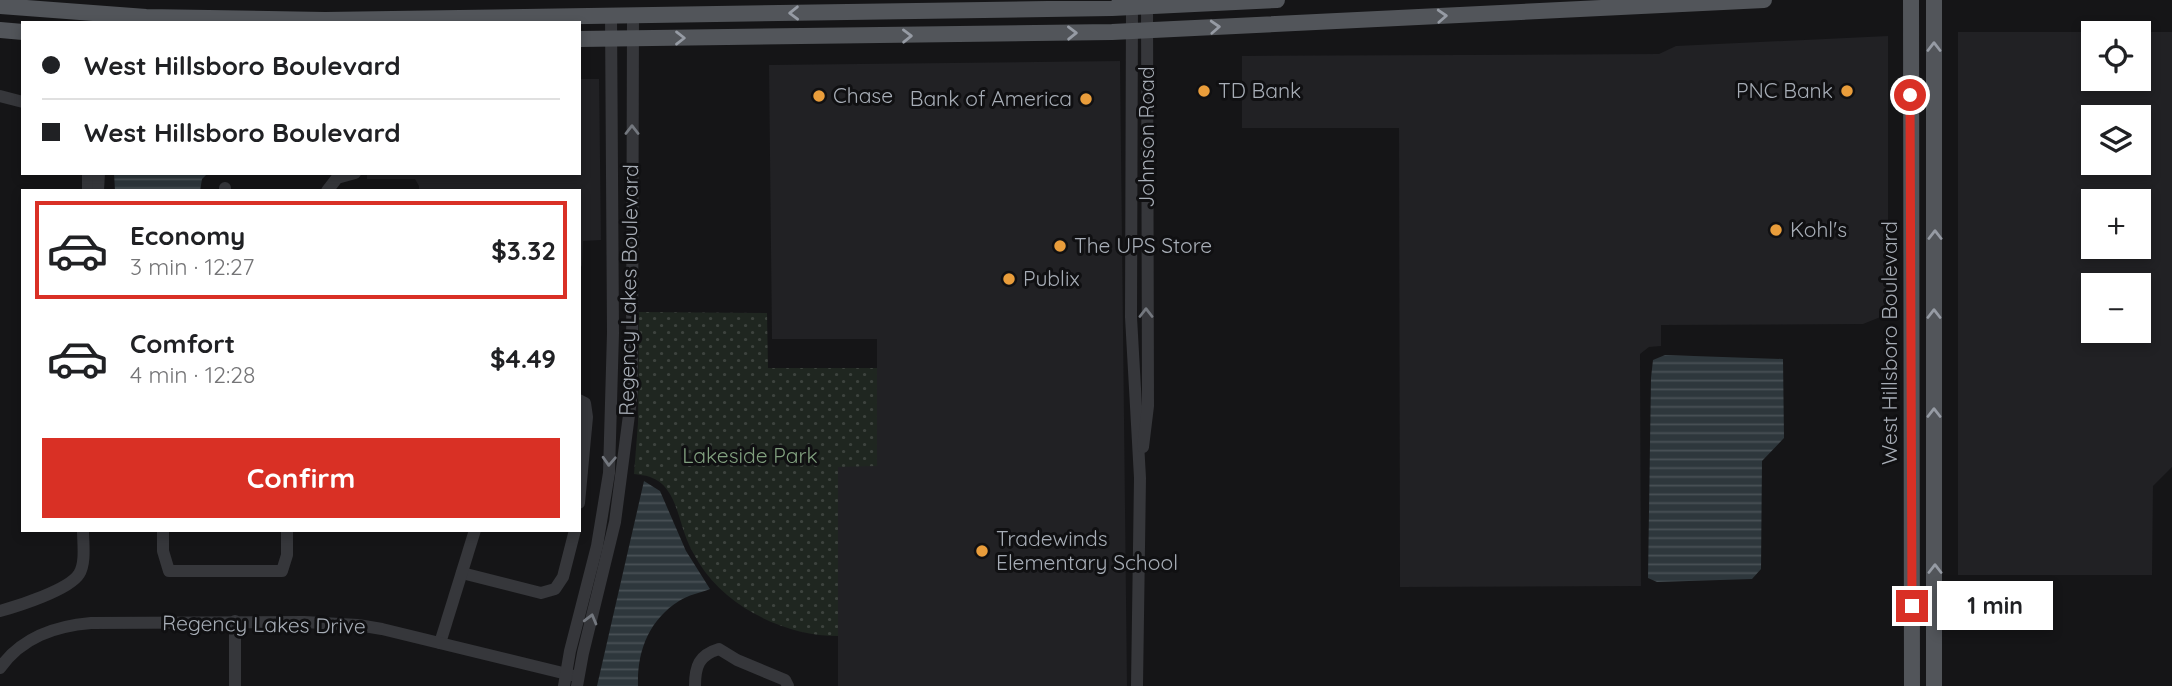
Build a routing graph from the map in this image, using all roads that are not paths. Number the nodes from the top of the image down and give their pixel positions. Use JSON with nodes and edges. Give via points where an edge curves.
{"nodes":[{"id":1,"x":1277,"y":0,"type":"edge"},
{"id":2,"x":1521,"y":0,"type":"edge"},
{"id":3,"x":1764,"y":0,"type":"edge"},
{"id":4,"x":1911,"y":0,"type":"edge"},
{"id":5,"x":1934,"y":0,"type":"edge"},
{"id":6,"x":1140,"y":3,"type":"edge"},
{"id":7,"x":0,"y":6,"type":"edge"},
{"id":8,"x":1559,"y":6,"type":"edge"},
{"id":9,"x":1497,"y":14,"type":"junction"},
{"id":10,"x":611,"y":15,"type":"junction"},
{"id":11,"x":633,"y":15,"type":"junction"},
{"id":12,"x":146,"y":17,"type":"junction"},
{"id":13,"x":127,"y":21,"type":"edge"},
{"id":14,"x":0,"y":30,"type":"edge"},
{"id":15,"x":1139,"y":31,"type":"junction"},
{"id":16,"x":21,"y":32,"type":"edge"},
{"id":17,"x":632,"y":38,"type":"junction"},
{"id":18,"x":581,"y":39,"type":"edge"},
{"id":19,"x":612,"y":39,"type":"junction"},
{"id":20,"x":0,"y":96,"type":"edge"},
{"id":21,"x":21,"y":101,"type":"edge"},
{"id":22,"x":348,"y":175,"type":"edge"},
{"id":23,"x":329,"y":189,"type":"edge"},
{"id":24,"x":1911,"y":309,"type":"junction"},
{"id":25,"x":1911,"y":337,"type":"junction"},
{"id":26,"x":1132,"y":340,"type":"junction"},
{"id":27,"x":1934,"y":347,"type":"junction"},
{"id":28,"x":1934,"y":383,"type":"junction"},
{"id":29,"x":582,"y":401,"type":"edge"},
{"id":30,"x":1148,"y":406,"type":"junction"},
{"id":31,"x":1140,"y":478,"type":"junction"},
{"id":32,"x":581,"y":482,"type":"edge"},
{"id":33,"x":83,"y":532,"type":"edge"},
{"id":34,"x":163,"y":532,"type":"edge"},
{"id":35,"x":287,"y":532,"type":"edge"},
{"id":36,"x":474,"y":532,"type":"edge"},
{"id":37,"x":574,"y":532,"type":"edge"},
{"id":38,"x":462,"y":573,"type":"junction"},
{"id":39,"x":0,"y":611,"type":"edge"},
{"id":40,"x":235,"y":621,"type":"junction"},
{"id":41,"x":440,"y":643,"type":"junction"},
{"id":42,"x":0,"y":668,"type":"edge"},
{"id":43,"x":571,"y":681,"type":"edge"},
{"id":44,"x":787,"y":683,"type":"edge"},
{"id":45,"x":235,"y":686,"type":"edge"},
{"id":46,"x":695,"y":686,"type":"edge"},
{"id":47,"x":1137,"y":686,"type":"edge"},
{"id":48,"x":1914,"y":686,"type":"edge"},
{"id":49,"x":1934,"y":686,"type":"edge"}],
"edges":[{"from":1,"to":6,"type":"main road"},
{"from":2,"to":9,"type":"main road"},
{"from":3,"to":8,"type":"main road"},
{"from":4,"to":24,"type":"main road","name":"West Hillsboro Boulevard"},
{"from":27,"to":5,"type":"main road","name":"West Hillsboro Boulevard","one_way":true},
{"from":6,"to":11,"type":"main road","one_way":true},
{"from":6,"to":15,"type":"street","name":"Johnson Road"},
{"from":7,"to":12,"type":"main road"},
{"from":8,"to":9,"type":"main road"},
{"from":15,"to":9,"type":"main road","one_way":true},
{"from":10,"to":11,"type":"main road"},
{"from":10,"to":12,"type":"main road","via":[[325,20]]},
{"from":10,"to":19,"type":"street","name":"Regency Lakes Boulevard"},
{"from":11,"to":17,"type":"street","name":"Regency Lakes Boulevard"},
{"from":12,"to":13,"type":"main road"},
{"from":14,"to":16,"type":"main road"},
{"from":17,"to":15,"type":"main road","one_way":true},
{"from":15,"to":26,"type":"street","name":"Johnson Road"},
{"from":30,"to":15,"type":"street","name":"Johnson Road","one_way":true},
{"from":17,"to":19,"type":"main road"},
{"from":43,"to":17,"type":"street","name":"Regency Lakes Boulevard","one_way":true,"via":[[615,522],[632,392]]},
{"from":18,"to":19,"type":"main road"},
{"from":19,"to":43,"type":"street","name":"Regency Lakes Boulevard","one_way":true,"via":[[609,472]]},
{"from":20,"to":21,"type":"street"},
{"from":22,"to":23,"type":"street","via":[[337,178]]},
{"from":24,"to":25,"type":"main road","name":"West Hillsboro Boulevard"},
{"from":24,"to":27,"type":"main road","via":[[1923,336]]},
{"from":25,"to":28,"type":"main road","via":[[1922,346]]},
{"from":25,"to":48,"type":"main road","name":"West Hillsboro Boulevard"},
{"from":26,"to":30,"type":"street","via":[[1138,348],[1139,388]]},
{"from":26,"to":31,"type":"street","name":"Johnson Road"},
{"from":27,"to":28,"type":"main road","name":"West Hillsboro Boulevard"},
{"from":49,"to":28,"type":"main road","name":"West Hillsboro Boulevard","one_way":true},
{"from":29,"to":32,"type":"street","via":[[587,417]]},
{"from":30,"to":31,"type":"street","name":"Johnson Road"},
{"from":31,"to":47,"type":"street","name":"Johnson Road"},
{"from":33,"to":39,"type":"street","via":[[79,575],[31,602]]},
{"from":34,"to":35,"type":"street","via":[[169,571],[282,571]]},
{"from":36,"to":38,"type":"street"},
{"from":37,"to":38,"type":"street","via":[[563,577],[555,589],[541,593]]},
{"from":38,"to":41,"type":"street"},
{"from":40,"to":41,"type":"street","name":"Regency Lakes Drive","via":[[358,625]]},
{"from":40,"to":42,"type":"street","name":"Regency Lakes Drive","via":[[67,625],[24,643]]},
{"from":40,"to":45,"type":"street"},
{"from":41,"to":43,"type":"street","name":"Regency Lakes Drive"},
{"from":44,"to":46,"type":"street","via":[[719,649],[699,660]]}]}
